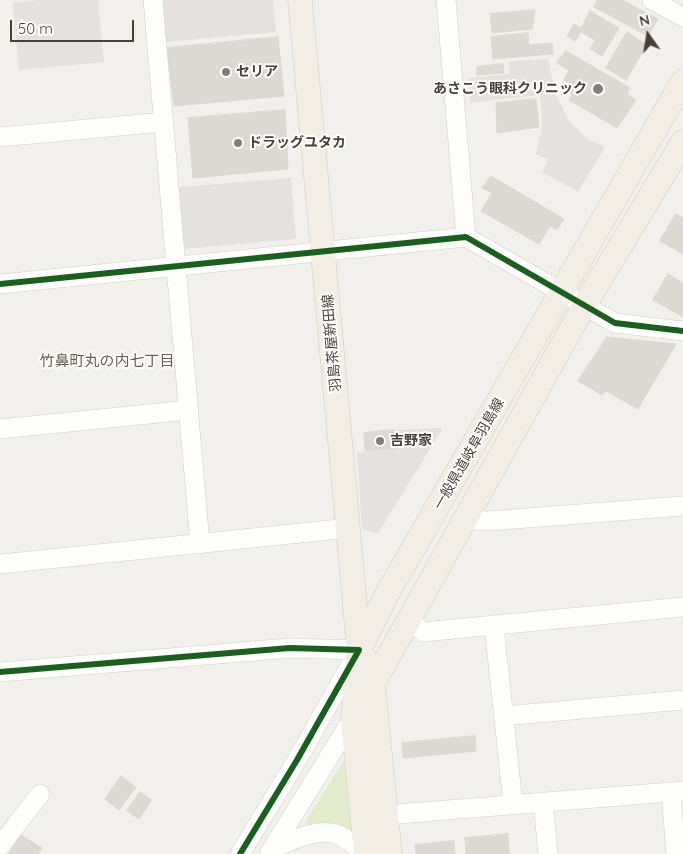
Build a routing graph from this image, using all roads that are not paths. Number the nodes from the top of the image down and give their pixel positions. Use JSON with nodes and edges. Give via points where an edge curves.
{"nodes":[{"id":1,"x":153,"y":0,"type":"edge"},
{"id":2,"x":300,"y":0,"type":"edge"},
{"id":3,"x":446,"y":0,"type":"edge"},
{"id":4,"x":652,"y":0,"type":"edge"},
{"id":5,"x":683,"y":17,"type":"edge"},
{"id":6,"x":683,"y":81,"type":"edge"},
{"id":7,"x":163,"y":122,"type":"junction"},
{"id":8,"x":0,"y":138,"type":"edge"},
{"id":9,"x":683,"y":142,"type":"edge"},
{"id":10,"x":466,"y":237,"type":"junction"},
{"id":11,"x":323,"y":250,"type":"junction"},
{"id":12,"x":176,"y":266,"type":"junction"},
{"id":13,"x":0,"y":284,"type":"edge"},
{"id":14,"x":562,"y":293,"type":"junction"},
{"id":15,"x":584,"y":306,"type":"junction"},
{"id":16,"x":683,"y":331,"type":"edge"},
{"id":17,"x":188,"y":410,"type":"junction"},
{"id":18,"x":0,"y":429,"type":"edge"},
{"id":19,"x":683,"y":506,"type":"edge"},
{"id":20,"x":463,"y":519,"type":"junction"},
{"id":21,"x":349,"y":528,"type":"junction"},
{"id":22,"x":200,"y":544,"type":"junction"},
{"id":23,"x":0,"y":564,"type":"edge"},
{"id":24,"x":683,"y":607,"type":"edge"},
{"id":25,"x":410,"y":620,"type":"junction"},
{"id":26,"x":494,"y":625,"type":"junction"},
{"id":27,"x":358,"y":650,"type":"junction"},
{"id":28,"x":0,"y":672,"type":"edge"},
{"id":29,"x":373,"y":684,"type":"junction"},
{"id":30,"x":683,"y":700,"type":"edge"},
{"id":31,"x":504,"y":716,"type":"junction"},
{"id":32,"x":353,"y":719,"type":"junction"},
{"id":33,"x":677,"y":792,"type":"edge"},
{"id":34,"x":40,"y":794,"type":"dead end"},
{"id":35,"x":543,"y":802,"type":"junction"},
{"id":36,"x":513,"y":804,"type":"junction"},
{"id":37,"x":386,"y":814,"type":"junction"},
{"id":38,"x":362,"y":818,"type":"junction"},
{"id":39,"x":0,"y":846,"type":"edge"},
{"id":40,"x":270,"y":852,"type":"edge"},
{"id":41,"x":240,"y":854,"type":"edge"},
{"id":42,"x":366,"y":854,"type":"edge"},
{"id":43,"x":390,"y":854,"type":"edge"},
{"id":44,"x":548,"y":854,"type":"edge"},
{"id":45,"x":676,"y":854,"type":"edge"}],
"edges":[{"from":1,"to":7,"type":"street"},
{"from":2,"to":11,"type":"main road","name":"羽島茶屋新田線"},
{"from":3,"to":10,"type":"street"},
{"from":4,"to":5,"type":"street"},
{"from":6,"to":14,"type":"main road","name":"一般県道岐阜羽島線"},
{"from":7,"to":8,"type":"street"},
{"from":7,"to":12,"type":"street"},
{"from":9,"to":15,"type":"main road","name":"一般県道岐阜羽島線"},
{"from":10,"to":11,"type":"street"},
{"from":10,"to":14,"type":"street"},
{"from":11,"to":12,"type":"street"},
{"from":11,"to":21,"type":"main road","name":"羽島茶屋新田線"},
{"from":12,"to":13,"type":"street"},
{"from":12,"to":17,"type":"street"},
{"from":14,"to":15,"type":"street"},
{"from":14,"to":27,"type":"main road","name":"一般県道岐阜羽島線","via":[[387,594]]},
{"from":15,"to":16,"type":"street","via":[[615,323]]},
{"from":15,"to":20,"type":"main road","name":"一般県道岐阜羽島線"},
{"from":17,"to":18,"type":"street"},
{"from":17,"to":22,"type":"street"},
{"from":19,"to":20,"type":"street","via":[[488,521]]},
{"from":20,"to":25,"type":"main road","name":"一般県道岐阜羽島線"},
{"from":21,"to":22,"type":"street"},
{"from":21,"to":27,"type":"main road","name":"羽島茶屋新田線"},
{"from":22,"to":23,"type":"street"},
{"from":24,"to":26,"type":"street"},
{"from":25,"to":26,"type":"street","via":[[423,632]]},
{"from":25,"to":29,"type":"main road","name":"一般県道岐阜羽島線"},
{"from":26,"to":31,"type":"street"},
{"from":27,"to":28,"type":"street","via":[[290,648]]},
{"from":27,"to":29,"type":"main road","name":"羽島茶屋新田線"},
{"from":27,"to":32,"type":"main road","name":"一般県道岐阜羽島線"},
{"from":27,"to":41,"type":"street"},
{"from":29,"to":32,"type":"street"},
{"from":29,"to":37,"type":"main road"},
{"from":30,"to":31,"type":"street"},
{"from":31,"to":36,"type":"street"},
{"from":32,"to":38,"type":"main road","name":"一般県道岐阜羽島線"},
{"from":32,"to":40,"type":"street"},
{"from":33,"to":35,"type":"street"},
{"from":33,"to":45,"type":"street"},
{"from":34,"to":39,"type":"street"},
{"from":35,"to":36,"type":"street"},
{"from":35,"to":44,"type":"street"},
{"from":36,"to":37,"type":"street"},
{"from":37,"to":38,"type":"street"},
{"from":37,"to":43,"type":"main road"},
{"from":38,"to":42,"type":"main road","name":"一般県道岐阜羽島線"},
{"from":40,"to":42,"type":"street","via":[[297,838],[336,834]]}]}
